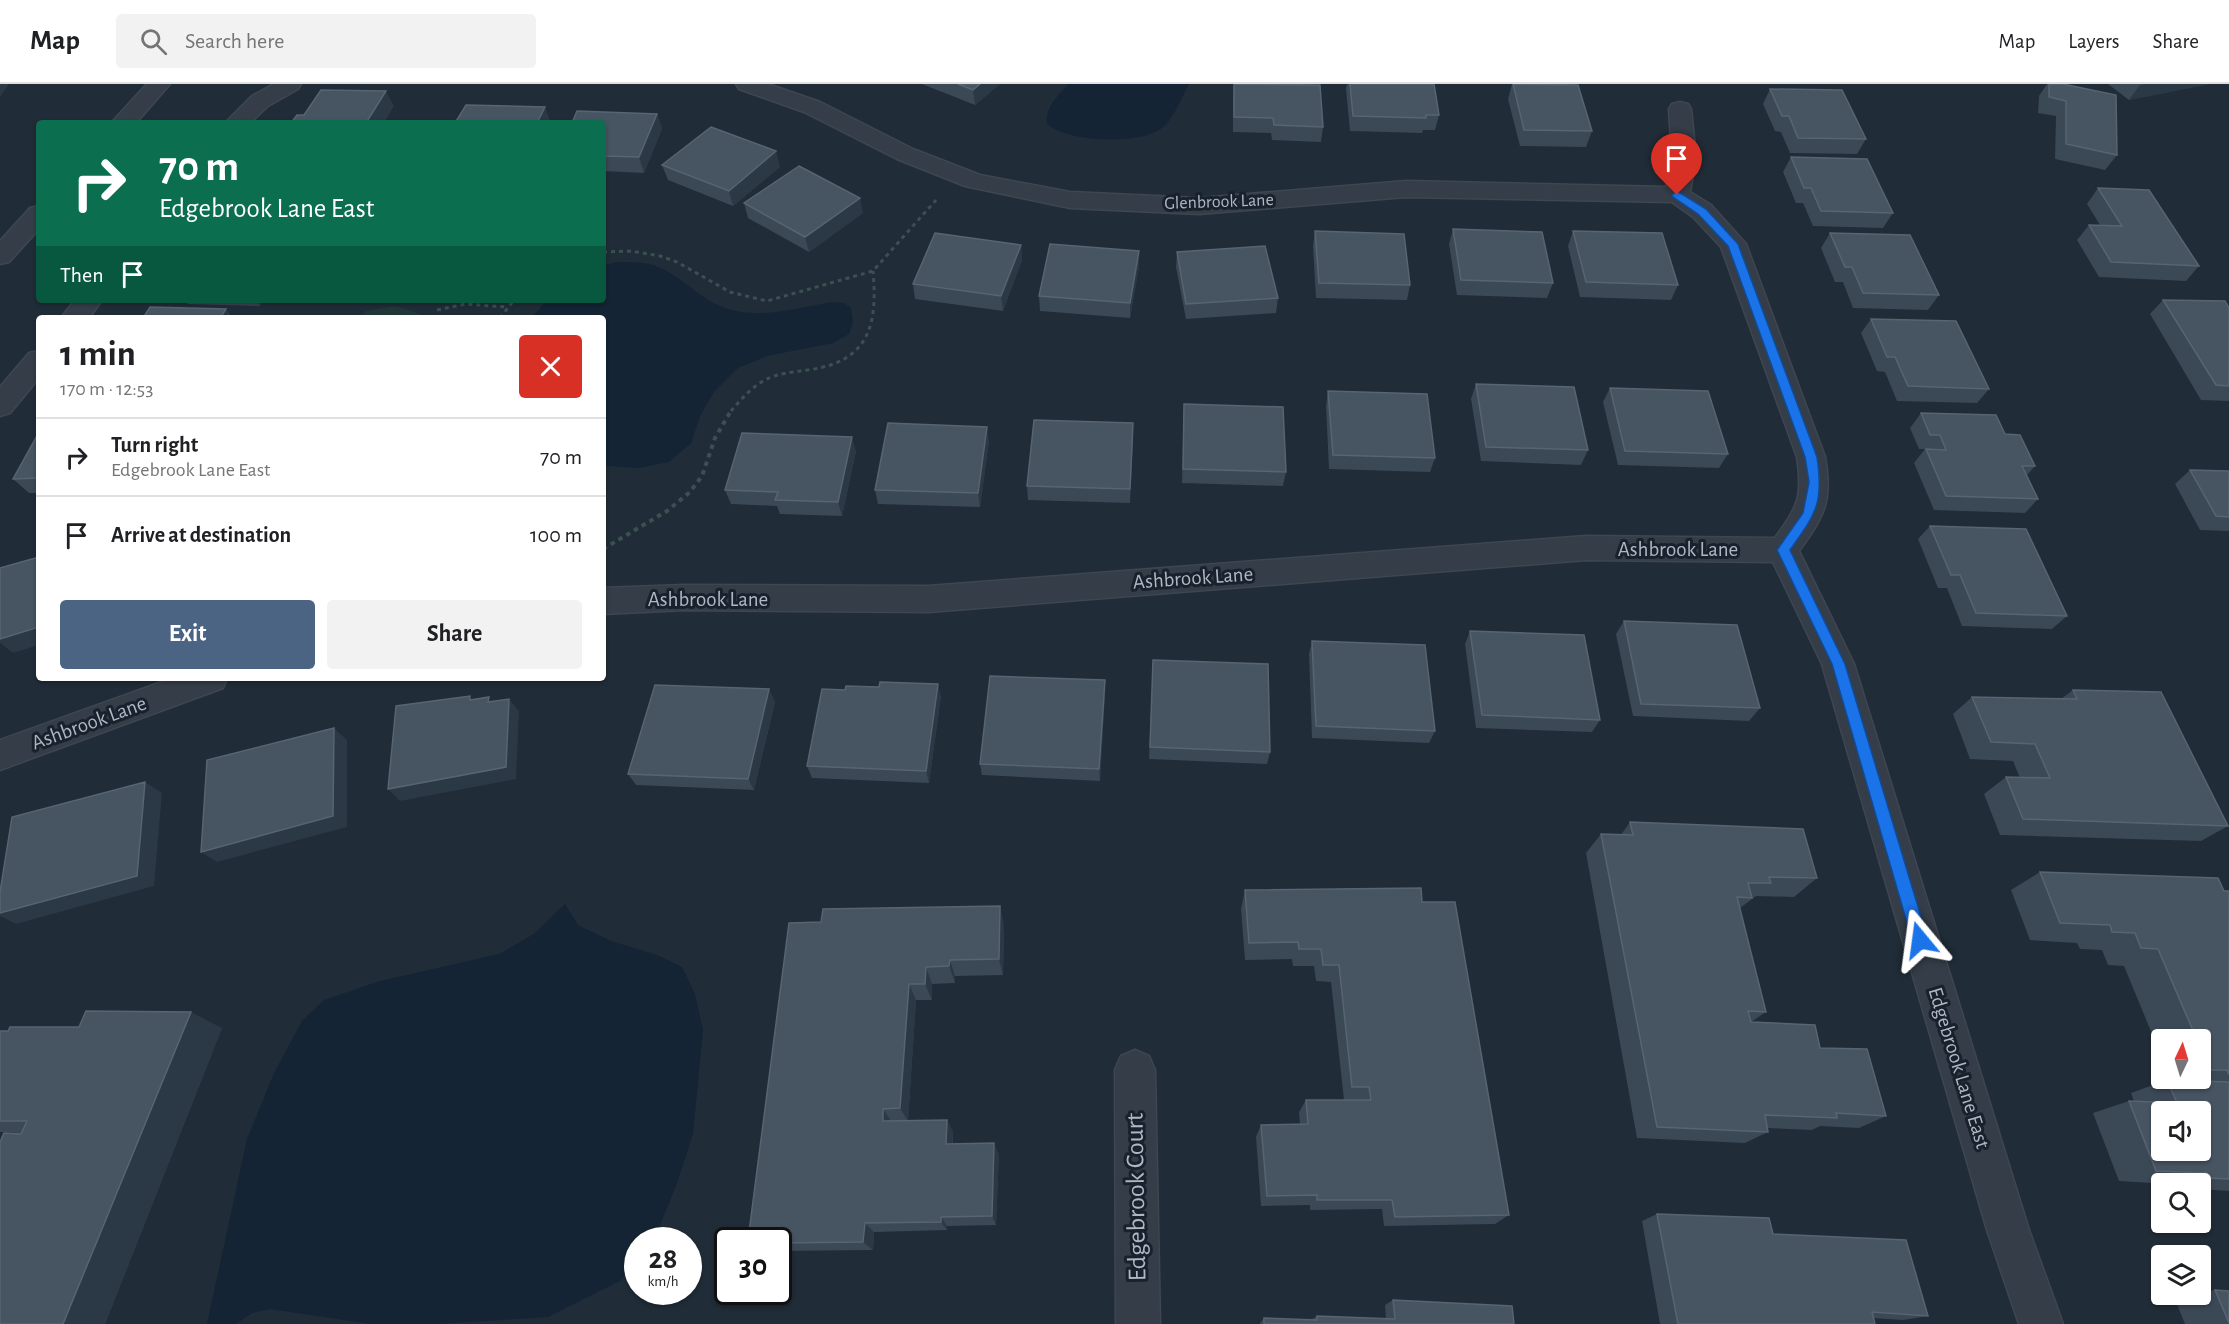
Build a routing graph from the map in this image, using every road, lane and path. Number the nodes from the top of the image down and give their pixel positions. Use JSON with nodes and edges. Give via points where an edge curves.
{"nodes":[{"id":1,"x":159,"y":84,"type":"edge"},
{"id":2,"x":290,"y":84,"type":"edge"},
{"id":3,"x":747,"y":84,"type":"edge"},
{"id":4,"x":1680,"y":109,"type":"dead end"},
{"id":5,"x":126,"y":120,"type":"edge"},
{"id":6,"x":240,"y":120,"type":"edge"},
{"id":7,"x":958,"y":175,"type":"junction"},
{"id":8,"x":1677,"y":195,"type":"junction"},
{"id":9,"x":36,"y":217,"type":"edge"},
{"id":10,"x":606,"y":252,"type":"edge"},
{"id":11,"x":0,"y":256,"type":"edge"},
{"id":12,"x":873,"y":272,"type":"junction"},
{"id":13,"x":86,"y":303,"type":"edge"},
{"id":14,"x":511,"y":303,"type":"edge"},
{"id":15,"x":507,"y":307,"type":"junction"},
{"id":16,"x":437,"y":310,"type":"dead end"},
{"id":17,"x":76,"y":315,"type":"edge"},
{"id":18,"x":502,"y":315,"type":"edge"},
{"id":19,"x":36,"y":364,"type":"edge"},
{"id":20,"x":0,"y":406,"type":"edge"},
{"id":21,"x":606,"y":547,"type":"edge"},
{"id":22,"x":1783,"y":550,"type":"junction"},
{"id":23,"x":606,"y":601,"type":"edge"},
{"id":24,"x":203,"y":681,"type":"edge"},
{"id":25,"x":0,"y":755,"type":"edge"},
{"id":26,"x":1135,"y":1070,"type":"dead end"},
{"id":27,"x":1138,"y":1324,"type":"edge"},
{"id":28,"x":2041,"y":1324,"type":"edge"}],
"edges":[{"from":1,"to":5,"type":"street"},
{"from":2,"to":6,"type":"street","via":[[260,101]]},
{"from":3,"to":7,"type":"street","name":"Glenbrook Lane","via":[[812,108],[905,154]]},
{"from":4,"to":8,"type":"street","via":[[1684,158]]},
{"from":7,"to":8,"type":"street","name":"Glenbrook Lane","via":[[1070,200],[1199,206],[1406,189]]},
{"from":7,"to":12,"type":"path"},
{"from":8,"to":22,"type":"street","via":[[1702,212],[1733,244],[1811,457],[1815,482],[1809,514]]},
{"from":9,"to":11,"type":"street"},
{"from":10,"to":12,"type":"path","via":[[658,255],[749,300],[766,301]]},
{"from":12,"to":21,"type":"path","via":[[873,326],[854,352],[831,366],[782,373],[755,386],[726,419],[707,466],[686,496]]},
{"from":13,"to":17,"type":"street"},
{"from":14,"to":15,"type":"path"},
{"from":15,"to":16,"type":"path","via":[[465,304]]},
{"from":15,"to":18,"type":"path"},
{"from":19,"to":20,"type":"street"},
{"from":22,"to":23,"type":"street","name":"Ashbrook Lane","via":[[1586,548],[928,599]]},
{"from":22,"to":28,"type":"street","name":"Edgebrook Lane East","via":[[1838,664],[2008,1230]]},
{"from":24,"to":25,"type":"street","name":"Ashbrook Lane"},
{"from":26,"to":27,"type":"street","name":"Edgebrook Court"}]}
